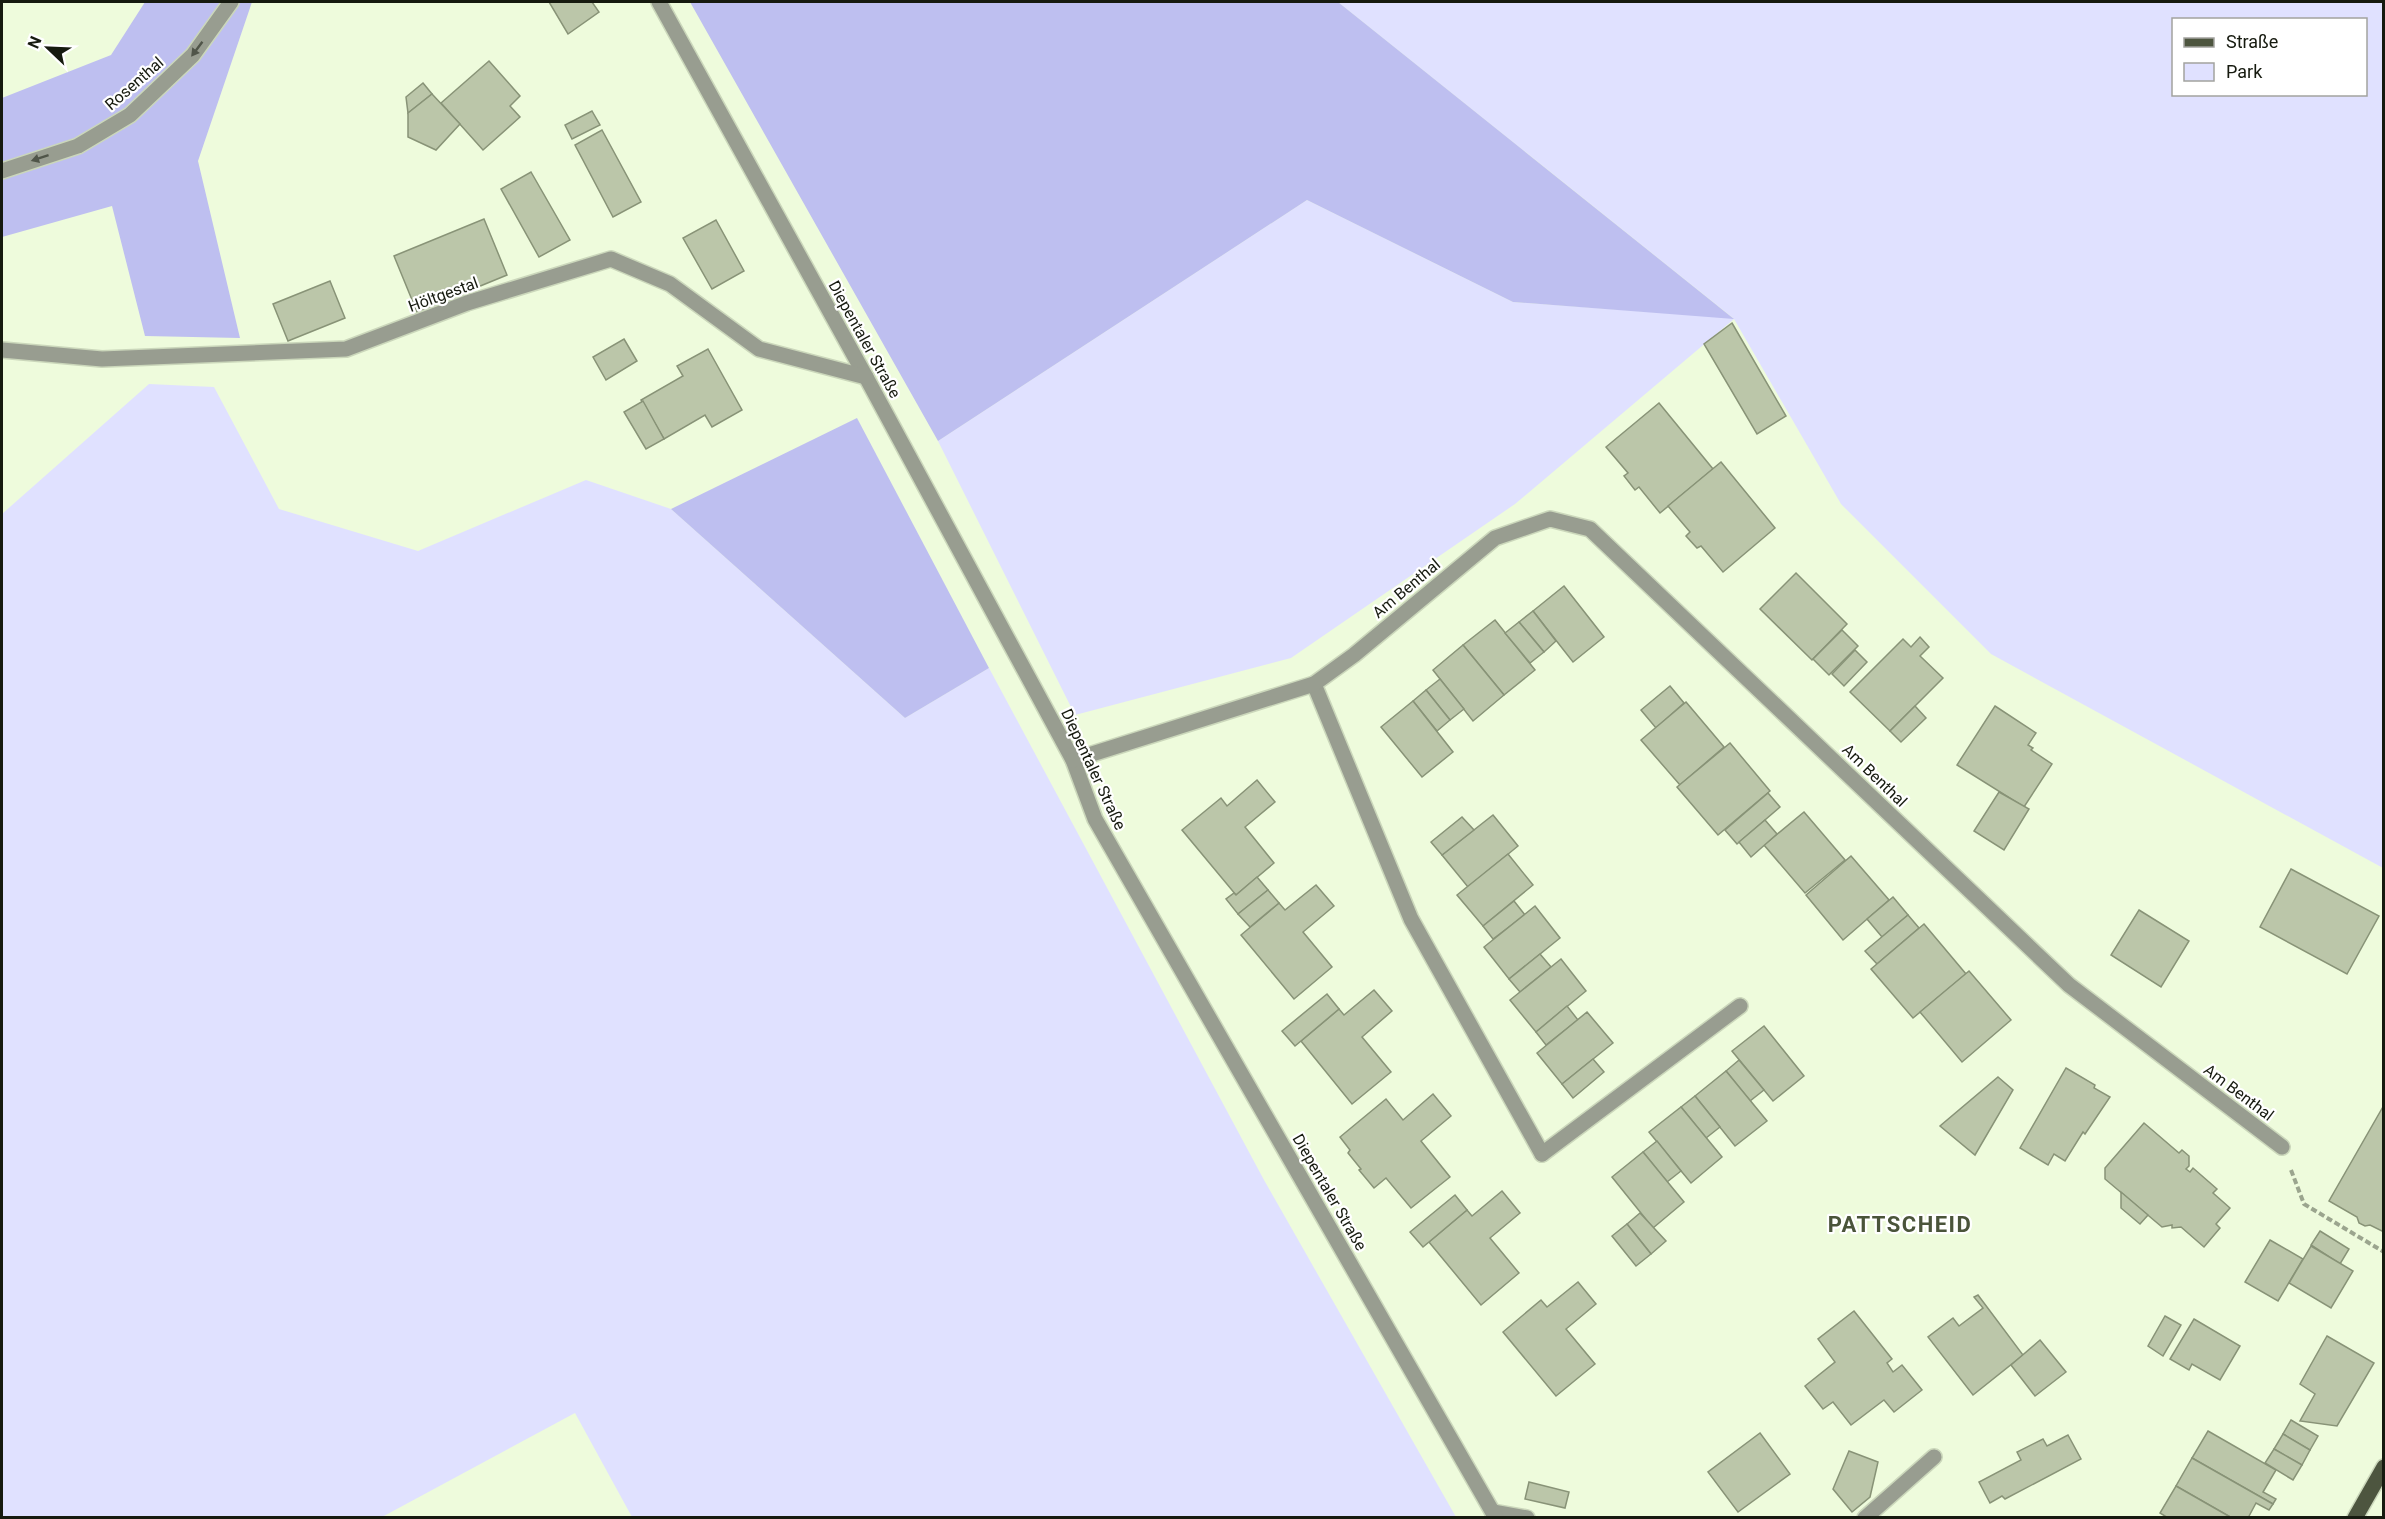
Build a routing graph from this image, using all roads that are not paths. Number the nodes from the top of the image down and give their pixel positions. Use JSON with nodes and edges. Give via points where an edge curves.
{"nodes":[{"id":1,"x":231,"y":2,"type":"edge"},
{"id":2,"x":658,"y":2,"type":"edge"},
{"id":3,"x":2,"y":171,"type":"edge"},
{"id":4,"x":2,"y":350,"type":"edge"},
{"id":5,"x":866,"y":377,"type":"junction"},
{"id":6,"x":1314,"y":684,"type":"junction"},
{"id":7,"x":1073,"y":760,"type":"junction"},
{"id":8,"x":1740,"y":1006,"type":"dead end"},
{"id":9,"x":2282,"y":1147,"type":"road end"},
{"id":10,"x":1934,"y":1457,"type":"dead end"},
{"id":11,"x":2384,"y":1467,"type":"edge"},
{"id":12,"x":1495,"y":1515,"type":"edge"},
{"id":13,"x":1527,"y":1518,"type":"edge"},
{"id":14,"x":1865,"y":1518,"type":"edge"},
{"id":15,"x":2355,"y":1518,"type":"edge"}],
"edges":[{"from":1,"to":3,"type":"street","name":"Rosenthal","one_way":true,"via":[[194,55],[130,115],[78,146]]},
{"from":2,"to":5,"type":"street","name":"Diepentaler Straße"},
{"from":4,"to":5,"type":"street","name":"Höltgestal","via":[[102,359],[346,349],[467,303],[611,259],[670,284],[759,349]]},
{"from":5,"to":7,"type":"street","name":"Diepentaler Straße"},
{"from":6,"to":7,"type":"street","name":"Am Benthal"},
{"from":6,"to":8,"type":"street","via":[[1411,920],[1542,1154]]},
{"from":6,"to":9,"type":"street","name":"Am Benthal","via":[[1495,538],[1550,519],[1590,529],[2069,985]]},
{"from":7,"to":12,"type":"street","name":"Diepentaler Straße","via":[[1095,819]]},
{"from":10,"to":14,"type":"street"},
{"from":11,"to":15,"type":"main road"},
{"from":12,"to":13,"type":"street","name":"Diepentaler Straße"}]}
